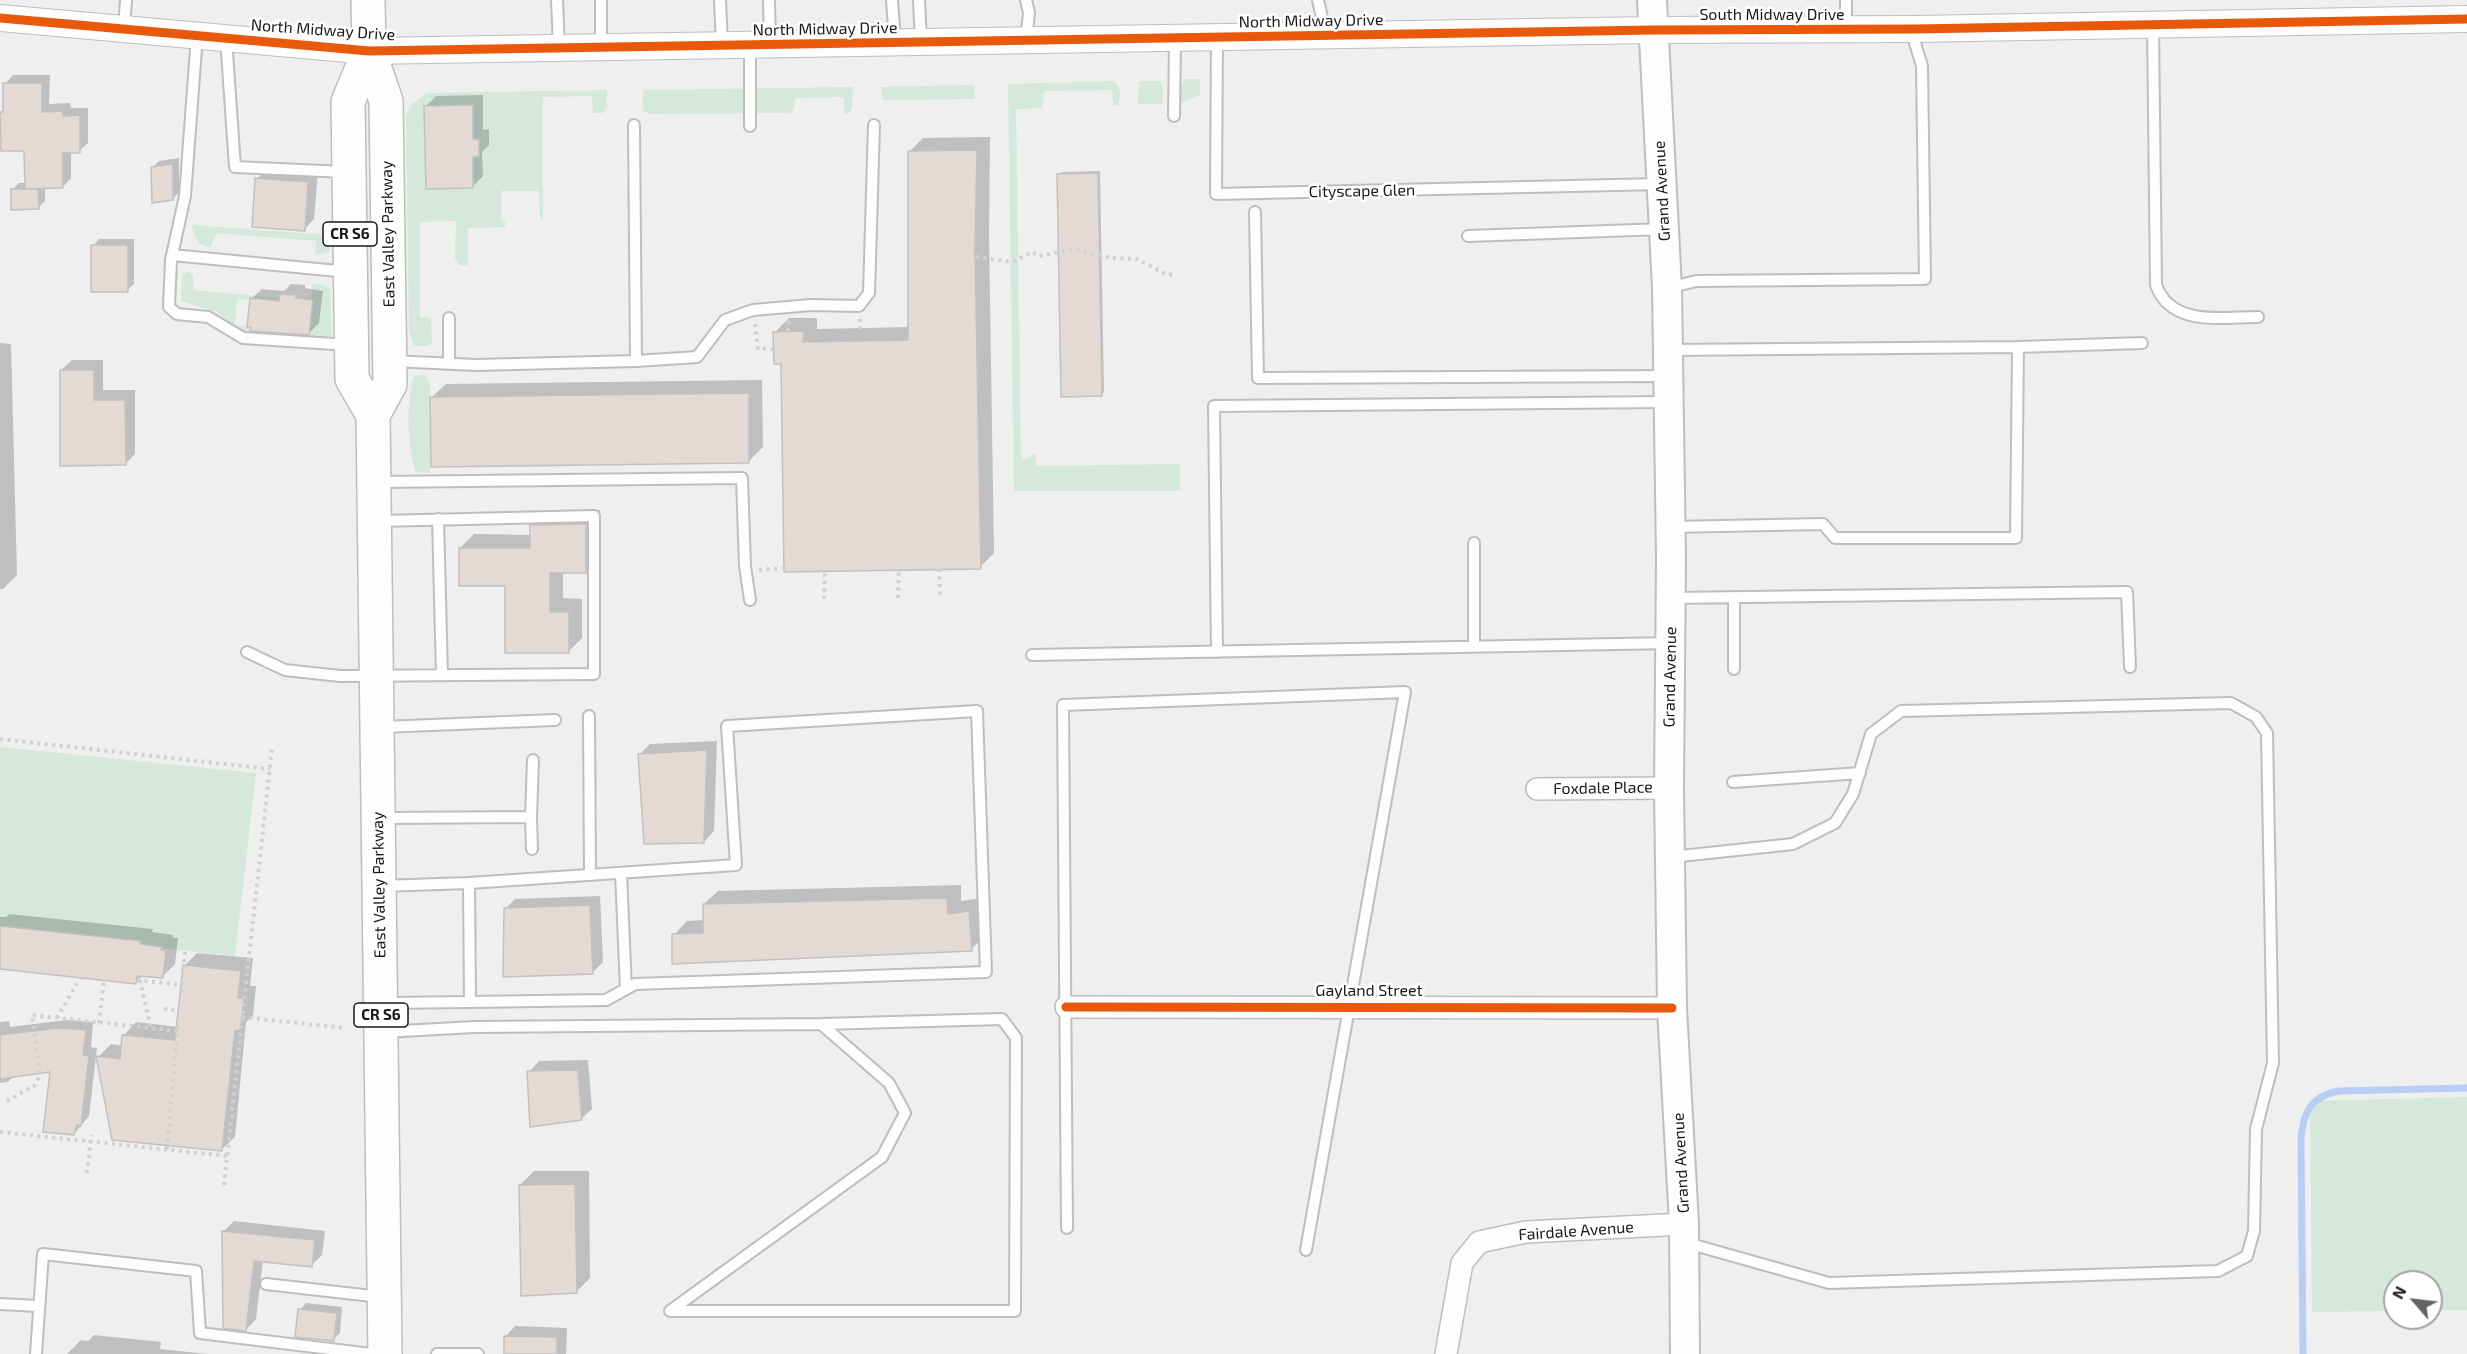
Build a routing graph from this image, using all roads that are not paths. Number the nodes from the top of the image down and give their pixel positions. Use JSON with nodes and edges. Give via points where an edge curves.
{"nodes":[{"id":1,"x":126,"y":0,"type":"edge"},
{"id":2,"x":368,"y":0,"type":"edge"},
{"id":3,"x":557,"y":0,"type":"edge"},
{"id":4,"x":601,"y":0,"type":"edge"},
{"id":5,"x":720,"y":0,"type":"edge"},
{"id":6,"x":769,"y":0,"type":"edge"},
{"id":7,"x":892,"y":0,"type":"edge"},
{"id":8,"x":919,"y":0,"type":"edge"},
{"id":9,"x":1026,"y":0,"type":"edge"},
{"id":10,"x":1318,"y":0,"type":"edge"},
{"id":11,"x":1652,"y":0,"type":"edge"},
{"id":12,"x":1846,"y":0,"type":"edge"},
{"id":13,"x":0,"y":18,"type":"edge"},
{"id":14,"x":2467,"y":19,"type":"edge"},
{"id":15,"x":2153,"y":25,"type":"junction"},
{"id":16,"x":124,"y":29,"type":"junction"},
{"id":17,"x":1911,"y":29,"type":"junction"},
{"id":18,"x":1653,"y":30,"type":"junction"},
{"id":19,"x":1846,"y":30,"type":"junction"},
{"id":20,"x":197,"y":36,"type":"junction"},
{"id":21,"x":1326,"y":36,"type":"junction"},
{"id":22,"x":226,"y":38,"type":"junction"},
{"id":23,"x":1175,"y":38,"type":"junction"},
{"id":24,"x":1217,"y":38,"type":"junction"},
{"id":25,"x":1026,"y":41,"type":"junction"},
{"id":26,"x":921,"y":42,"type":"junction"},
{"id":27,"x":895,"y":43,"type":"junction"},
{"id":28,"x":722,"y":45,"type":"junction"},
{"id":29,"x":760,"y":45,"type":"junction"},
{"id":30,"x":601,"y":47,"type":"junction"},
{"id":31,"x":559,"y":48,"type":"junction"},
{"id":32,"x":369,"y":51,"type":"junction"},
{"id":33,"x":1174,"y":116,"type":"dead end"},
{"id":34,"x":634,"y":125,"type":"dead end"},
{"id":35,"x":874,"y":125,"type":"dead end"},
{"id":36,"x":750,"y":126,"type":"dead end"},
{"id":37,"x":349,"y":172,"type":"junction"},
{"id":38,"x":1663,"y":184,"type":"junction"},
{"id":39,"x":1255,"y":212,"type":"dead end"},
{"id":40,"x":1664,"y":229,"type":"junction"},
{"id":41,"x":1468,"y":236,"type":"dead end"},
{"id":42,"x":172,"y":255,"type":"junction"},
{"id":43,"x":350,"y":272,"type":"junction"},
{"id":44,"x":1667,"y":288,"type":"junction"},
{"id":45,"x":2258,"y":317,"type":"dead end"},
{"id":46,"x":449,"y":318,"type":"dead end"},
{"id":47,"x":2142,"y":343,"type":"dead end"},
{"id":48,"x":351,"y":345,"type":"junction"},
{"id":49,"x":2018,"y":347,"type":"junction"},
{"id":50,"x":390,"y":361,"type":"junction"},
{"id":51,"x":636,"y":361,"type":"junction"},
{"id":52,"x":449,"y":363,"type":"junction"},
{"id":53,"x":1669,"y":376,"type":"junction"},
{"id":54,"x":373,"y":415,"type":"junction"},
{"id":55,"x":374,"y":482,"type":"junction"},
{"id":56,"x":438,"y":519,"type":"junction"},
{"id":57,"x":374,"y":521,"type":"junction"},
{"id":58,"x":1670,"y":527,"type":"junction"},
{"id":59,"x":1474,"y":543,"type":"dead end"},
{"id":60,"x":1734,"y":597,"type":"junction"},
{"id":61,"x":1671,"y":598,"type":"junction"},
{"id":62,"x":750,"y":600,"type":"dead end"},
{"id":63,"x":1670,"y":643,"type":"junction"},
{"id":64,"x":1474,"y":647,"type":"junction"},
{"id":65,"x":247,"y":652,"type":"dead end"},
{"id":66,"x":1217,"y":652,"type":"junction"},
{"id":67,"x":1032,"y":655,"type":"dead end"},
{"id":68,"x":2130,"y":667,"type":"dead end"},
{"id":69,"x":1734,"y":669,"type":"dead end"},
{"id":70,"x":442,"y":675,"type":"junction"},
{"id":71,"x":376,"y":676,"type":"junction"},
{"id":72,"x":589,"y":716,"type":"dead end"},
{"id":73,"x":555,"y":720,"type":"dead end"},
{"id":74,"x":377,"y":728,"type":"junction"},
{"id":75,"x":533,"y":760,"type":"dead end"},
{"id":76,"x":1860,"y":772,"type":"junction"},
{"id":77,"x":1733,"y":782,"type":"dead end"},
{"id":78,"x":1669,"y":788,"type":"junction"},
{"id":79,"x":1538,"y":789,"type":"dead end"},
{"id":80,"x":531,"y":817,"type":"junction"},
{"id":81,"x":378,"y":818,"type":"junction"},
{"id":82,"x":532,"y":849,"type":"dead end"},
{"id":83,"x":1671,"y":857,"type":"junction"},
{"id":84,"x":621,"y":873,"type":"junction"},
{"id":85,"x":590,"y":875,"type":"junction"},
{"id":86,"x":469,"y":883,"type":"junction"},
{"id":87,"x":379,"y":886,"type":"junction"},
{"id":88,"x":626,"y":989,"type":"junction"},
{"id":89,"x":470,"y":1002,"type":"junction"},
{"id":90,"x":1350,"y":1006,"type":"junction"},
{"id":91,"x":1066,"y":1007,"type":"junction"},
{"id":92,"x":1672,"y":1008,"type":"junction"},
{"id":93,"x":381,"y":1017,"type":"junction"},
{"id":94,"x":821,"y":1024,"type":"junction"},
{"id":95,"x":1067,"y":1228,"type":"dead end"},
{"id":96,"x":1684,"y":1233,"type":"junction"},
{"id":97,"x":1306,"y":1250,"type":"dead end"},
{"id":98,"x":266,"y":1284,"type":"dead end"},
{"id":99,"x":384,"y":1297,"type":"junction"},
{"id":100,"x":0,"y":1304,"type":"edge"},
{"id":101,"x":38,"y":1306,"type":"junction"},
{"id":102,"x":280,"y":1348,"type":"edge"},
{"id":103,"x":317,"y":1351,"type":"edge"},
{"id":104,"x":36,"y":1354,"type":"edge"},
{"id":105,"x":371,"y":1354,"type":"edge"},
{"id":106,"x":385,"y":1354,"type":"edge"},
{"id":107,"x":437,"y":1354,"type":"edge"},
{"id":108,"x":478,"y":1354,"type":"edge"},
{"id":109,"x":1446,"y":1354,"type":"edge"},
{"id":110,"x":1685,"y":1354,"type":"edge"}],
"edges":[{"from":1,"to":16,"type":"lane"},
{"from":2,"to":32,"type":"main road","name":"East Valley Parkway","number":"CR S6"},
{"from":3,"to":31,"type":"lane"},
{"from":4,"to":30,"type":"lane"},
{"from":5,"to":28,"type":"lane"},
{"from":6,"to":29,"type":"lane"},
{"from":7,"to":27,"type":"lane"},
{"from":8,"to":26,"type":"lane"},
{"from":9,"to":25,"type":"lane"},
{"from":10,"to":21,"type":"lane"},
{"from":11,"to":18,"type":"main road","name":"Grand Avenue"},
{"from":12,"to":19,"type":"lane"},
{"from":13,"to":16,"type":"street","name":"North Midway Drive"},
{"from":14,"to":15,"type":"street","name":"South Midway Drive"},
{"from":15,"to":17,"type":"street","name":"South Midway Drive"},
{"from":15,"to":45,"type":"lane","via":[[2156,285],[2160,296],[2173,309],[2188,316]]},
{"from":16,"to":20,"type":"street","name":"North Midway Drive"},
{"from":17,"to":19,"type":"street","name":"South Midway Drive"},
{"from":17,"to":44,"type":"lane","via":[[1923,66],[1925,279],[1696,281]]},
{"from":18,"to":19,"type":"street","name":"South Midway Drive"},
{"from":18,"to":21,"type":"street","name":"North Midway Drive"},
{"from":18,"to":38,"type":"main road","name":"Grand Avenue"},
{"from":20,"to":22,"type":"street","name":"North Midway Drive"},
{"from":20,"to":42,"type":"lane","via":[[185,196]]},
{"from":21,"to":24,"type":"street","name":"North Midway Drive"},
{"from":22,"to":32,"type":"street","name":"North Midway Drive"},
{"from":22,"to":37,"type":"lane","via":[[235,167]]},
{"from":23,"to":24,"type":"street","name":"North Midway Drive"},
{"from":23,"to":25,"type":"street","name":"North Midway Drive"},
{"from":23,"to":33,"type":"lane"},
{"from":24,"to":38,"type":"lane","name":"Cityscape Glen","via":[[1216,194]]},
{"from":25,"to":26,"type":"street","name":"North Midway Drive"},
{"from":26,"to":27,"type":"street","name":"North Midway Drive"},
{"from":27,"to":29,"type":"street","name":"North Midway Drive"},
{"from":28,"to":29,"type":"street","name":"North Midway Drive"},
{"from":28,"to":30,"type":"street","name":"North Midway Drive"},
{"from":29,"to":36,"type":"lane"},
{"from":30,"to":31,"type":"street","name":"North Midway Drive"},
{"from":31,"to":32,"type":"street","name":"North Midway Drive"},
{"from":32,"to":37,"type":"main road","name":"East Valley Parkway","number":"CR S6","via":[[348,102]]},
{"from":32,"to":50,"type":"main road","name":"East Valley Parkway","number":"CR S6","via":[[386,101]]},
{"from":34,"to":51,"type":"lane"},
{"from":35,"to":51,"type":"lane","via":[[869,293],[859,306],[753,310],[725,320],[697,357]]},
{"from":37,"to":43,"type":"main road","name":"East Valley Parkway","number":"CR S6"},
{"from":38,"to":40,"type":"main road","name":"Grand Avenue"},
{"from":39,"to":53,"type":"lane","via":[[1258,378]]},
{"from":40,"to":41,"type":"lane"},
{"from":40,"to":44,"type":"main road","name":"Grand Avenue"},
{"from":42,"to":43,"type":"lane"},
{"from":42,"to":48,"type":"lane","via":[[169,306],[177,314],[208,317],[243,338]]},
{"from":43,"to":48,"type":"main road","name":"East Valley Parkway","number":"CR S6"},
{"from":44,"to":53,"type":"main road","name":"Grand Avenue"},
{"from":46,"to":52,"type":"lane"},
{"from":47,"to":49,"type":"lane"},
{"from":48,"to":54,"type":"main road","name":"East Valley Parkway","number":"CR S6","via":[[352,379]]},
{"from":49,"to":53,"type":"lane"},
{"from":49,"to":58,"type":"lane","via":[[2016,538],[1835,538],[1822,524]]},
{"from":50,"to":52,"type":"lane"},
{"from":50,"to":54,"type":"main road","name":"East Valley Parkway","number":"CR S6","via":[[390,384]]},
{"from":51,"to":52,"type":"lane"},
{"from":53,"to":58,"type":"main road","name":"Grand Avenue"},
{"from":53,"to":66,"type":"lane","via":[[1215,406]]},
{"from":54,"to":55,"type":"main road","name":"East Valley Parkway","number":"CR S6"},
{"from":55,"to":57,"type":"main road","name":"East Valley Parkway","number":"CR S6"},
{"from":55,"to":62,"type":"lane","via":[[742,478]]},
{"from":56,"to":57,"type":"lane"},
{"from":56,"to":70,"type":"lane"},
{"from":56,"to":70,"type":"lane","via":[[594,516],[594,674]]},
{"from":57,"to":71,"type":"main road","name":"East Valley Parkway","number":"CR S6"},
{"from":58,"to":61,"type":"main road","name":"Grand Avenue"},
{"from":59,"to":64,"type":"lane"},
{"from":60,"to":61,"type":"lane"},
{"from":60,"to":68,"type":"lane","via":[[2127,592]]},
{"from":60,"to":69,"type":"lane"},
{"from":61,"to":63,"type":"main road","name":"Grand Avenue"},
{"from":63,"to":64,"type":"lane"},
{"from":63,"to":78,"type":"main road","name":"Grand Avenue"},
{"from":64,"to":66,"type":"lane"},
{"from":65,"to":71,"type":"lane","via":[[285,670]]},
{"from":66,"to":67,"type":"lane"},
{"from":70,"to":71,"type":"lane"},
{"from":71,"to":74,"type":"main road","name":"East Valley Parkway","number":"CR S6"},
{"from":72,"to":85,"type":"lane"},
{"from":73,"to":74,"type":"lane"},
{"from":74,"to":81,"type":"main road","name":"East Valley Parkway","number":"CR S6"},
{"from":75,"to":80,"type":"lane"},
{"from":76,"to":77,"type":"lane"},
{"from":76,"to":83,"type":"lane","via":[[1853,794],[1835,823],[1793,844]]},
{"from":76,"to":96,"type":"lane","via":[[1871,734],[1902,711],[2230,703],[2256,717],[2267,733],[2274,1064],[2256,1129],[2254,1231],[2247,1256],[2218,1271],[1829,1283]]},
{"from":78,"to":79,"type":"street","name":"Foxdale Place"},
{"from":78,"to":83,"type":"main road","name":"Grand Avenue"},
{"from":80,"to":81,"type":"lane"},
{"from":80,"to":82,"type":"lane"},
{"from":81,"to":87,"type":"main road","name":"East Valley Parkway","number":"CR S6"},
{"from":83,"to":92,"type":"main road","name":"Grand Avenue"},
{"from":84,"to":85,"type":"lane"},
{"from":84,"to":88,"type":"lane"},
{"from":84,"to":88,"type":"lane","via":[[736,866],[727,726],[977,711],[986,972],[635,984]]},
{"from":85,"to":86,"type":"lane"},
{"from":86,"to":87,"type":"lane"},
{"from":86,"to":89,"type":"lane"},
{"from":87,"to":93,"type":"main road","name":"East Valley Parkway","number":"CR S6"},
{"from":88,"to":89,"type":"lane","via":[[606,1000]]},
{"from":89,"to":93,"type":"lane"},
{"from":90,"to":91,"type":"street","name":"Gayland Street"},
{"from":90,"to":91,"type":"lane","via":[[1405,692],[1063,705]]},
{"from":90,"to":92,"type":"street","name":"Gayland Street"},
{"from":90,"to":97,"type":"lane"},
{"from":91,"to":95,"type":"lane"},
{"from":92,"to":96,"type":"main road","name":"Grand Avenue"},
{"from":93,"to":94,"type":"lane","via":[[474,1027]]},
{"from":93,"to":99,"type":"main road","name":"East Valley Parkway","number":"CR S6"},
{"from":94,"to":94,"type":"lane","via":[[1002,1019],[1016,1038],[1015,1311],[670,1311],[882,1157],[906,1113],[889,1083]]},
{"from":96,"to":109,"type":"street","name":"Fairdale Avenue","via":[[1526,1233],[1479,1242],[1462,1263]]},
{"from":96,"to":110,"type":"main road","name":"Grand Avenue"},
{"from":98,"to":99,"type":"lane"},
{"from":99,"to":106,"type":"main road","name":"East Valley Parkway","number":"CR S6"},
{"from":100,"to":101,"type":"lane"},
{"from":101,"to":102,"type":"lane","via":[[43,1254],[196,1271],[200,1333]]},
{"from":101,"to":104,"type":"lane"},
{"from":102,"to":103,"type":"lane"},
{"from":103,"to":105,"type":"lane"},
{"from":107,"to":108,"type":"lane"}]}
